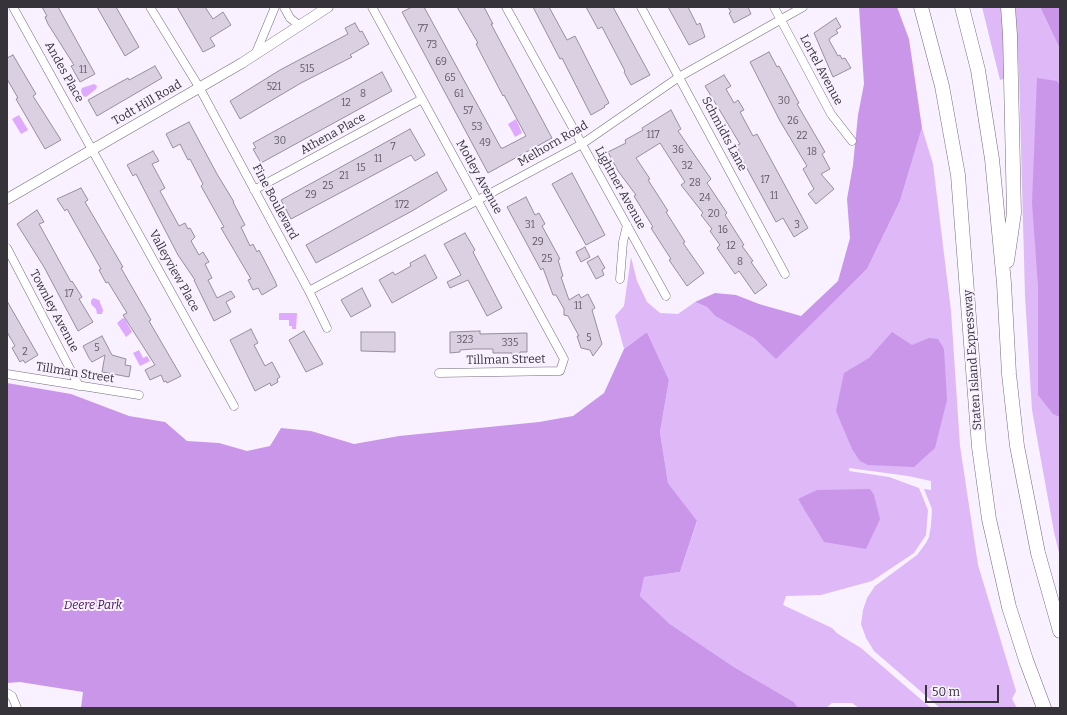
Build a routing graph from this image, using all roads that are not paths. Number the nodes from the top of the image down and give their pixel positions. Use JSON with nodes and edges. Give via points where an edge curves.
{"nodes":[{"id":1,"x":13,"y":7,"type":"edge"},
{"id":2,"x":150,"y":7,"type":"edge"},
{"id":3,"x":275,"y":7,"type":"edge"},
{"id":4,"x":284,"y":7,"type":"edge"},
{"id":5,"x":328,"y":7,"type":"edge"},
{"id":6,"x":372,"y":7,"type":"edge"},
{"id":7,"x":506,"y":7,"type":"edge"},
{"id":8,"x":641,"y":7,"type":"edge"},
{"id":9,"x":774,"y":7,"type":"edge"},
{"id":10,"x":803,"y":7,"type":"edge"},
{"id":11,"x":921,"y":7,"type":"edge"},
{"id":12,"x":962,"y":7,"type":"edge"},
{"id":13,"x":1008,"y":7,"type":"edge"},
{"id":14,"x":780,"y":19,"type":"junction"},
{"id":15,"x":300,"y":26,"type":"junction"},
{"id":16,"x":255,"y":55,"type":"junction"},
{"id":17,"x":679,"y":77,"type":"junction"},
{"id":18,"x":199,"y":87,"type":"junction"},
{"id":19,"x":422,"y":98,"type":"junction"},
{"id":20,"x":852,"y":141,"type":"dead end"},
{"id":21,"x":582,"y":144,"type":"junction"},
{"id":22,"x":93,"y":149,"type":"junction"},
{"id":23,"x":254,"y":190,"type":"junction"},
{"id":24,"x":7,"y":199,"type":"edge"},
{"id":25,"x":478,"y":200,"type":"junction"},
{"id":26,"x":627,"y":225,"type":"junction"},
{"id":27,"x":7,"y":248,"type":"edge"},
{"id":28,"x":785,"y":274,"type":"dead end"},
{"id":29,"x":620,"y":279,"type":"dead end"},
{"id":30,"x":1004,"y":283,"type":"junction"},
{"id":31,"x":309,"y":291,"type":"junction"},
{"id":32,"x":666,"y":296,"type":"dead end"},
{"id":33,"x":327,"y":328,"type":"dead end"},
{"id":34,"x":564,"y":359,"type":"joint"},
{"id":35,"x":439,"y":373,"type":"dead end"},
{"id":36,"x":7,"y":374,"type":"edge"},
{"id":37,"x":79,"y":386,"type":"junction"},
{"id":38,"x":139,"y":395,"type":"dead end"},
{"id":39,"x":234,"y":406,"type":"dead end"},
{"id":40,"x":1060,"y":631,"type":"edge"},
{"id":41,"x":7,"y":693,"type":"edge"},
{"id":42,"x":17,"y":708,"type":"edge"},
{"id":43,"x":1044,"y":708,"type":"edge"}],
"edges":[{"from":1,"to":22,"type":"street","name":"Andes Place"},
{"from":2,"to":18,"type":"street","name":"Fine Boulevard"},
{"from":3,"to":16,"type":"street"},
{"from":4,"to":15,"type":"street","via":[[290,18]]},
{"from":5,"to":15,"type":"street","name":"Todt Hill Road"},
{"from":6,"to":19,"type":"street","name":"Motley Avenue"},
{"from":7,"to":21,"type":"street","name":"Lightner Avenue"},
{"from":8,"to":17,"type":"street","name":"Schmidts Lane"},
{"from":9,"to":14,"type":"street","name":"Lortel Avenue"},
{"from":10,"to":14,"type":"street","name":"Melhorn Road"},
{"from":11,"to":43,"type":"highway","name":"Staten Island Expressway","via":[[942,86],[958,175],[979,447],[989,519],[1009,607]]},
{"from":12,"to":30,"type":"highway","via":[[988,123]]},
{"from":13,"to":30,"type":"highway","via":[[1014,213]]},
{"from":14,"to":17,"type":"street","name":"Melhorn Road"},
{"from":14,"to":20,"type":"street","name":"Lortel Avenue","via":[[831,114]]},
{"from":15,"to":16,"type":"street","name":"Todt Hill Road"},
{"from":16,"to":18,"type":"street","name":"Todt Hill Road"},
{"from":17,"to":21,"type":"street","name":"Melhorn Road"},
{"from":17,"to":28,"type":"street","name":"Schmidts Lane"},
{"from":18,"to":22,"type":"street","name":"Todt Hill Road"},
{"from":18,"to":23,"type":"street","name":"Fine Boulevard"},
{"from":19,"to":23,"type":"street","name":"Athena Place"},
{"from":19,"to":25,"type":"street","name":"Motley Avenue"},
{"from":21,"to":25,"type":"street","name":"Melhorn Road"},
{"from":21,"to":26,"type":"street","name":"Lightner Avenue"},
{"from":22,"to":24,"type":"street","name":"Todt Hill Road"},
{"from":22,"to":39,"type":"street","name":"Valleyview Place"},
{"from":23,"to":31,"type":"street","name":"Fine Boulevard"},
{"from":25,"to":31,"type":"street","name":"Melhorn Road"},
{"from":25,"to":34,"type":"street","name":"Motley Avenue"},
{"from":26,"to":29,"type":"street"},
{"from":26,"to":32,"type":"street","name":"Lightner Avenue"},
{"from":27,"to":37,"type":"street","name":"Townley Avenue"},
{"from":30,"to":40,"type":"highway","via":[[1009,374],[1017,446],[1038,553]]},
{"from":31,"to":33,"type":"street","name":"Fine Boulevard"},
{"from":34,"to":35,"type":"street","name":"Tillman Street","via":[[560,371]]},
{"from":36,"to":37,"type":"street","name":"Tillman Street"},
{"from":37,"to":38,"type":"street","name":"Tillman Street"},
{"from":41,"to":42,"type":"street","via":[[12,696]]}]}
